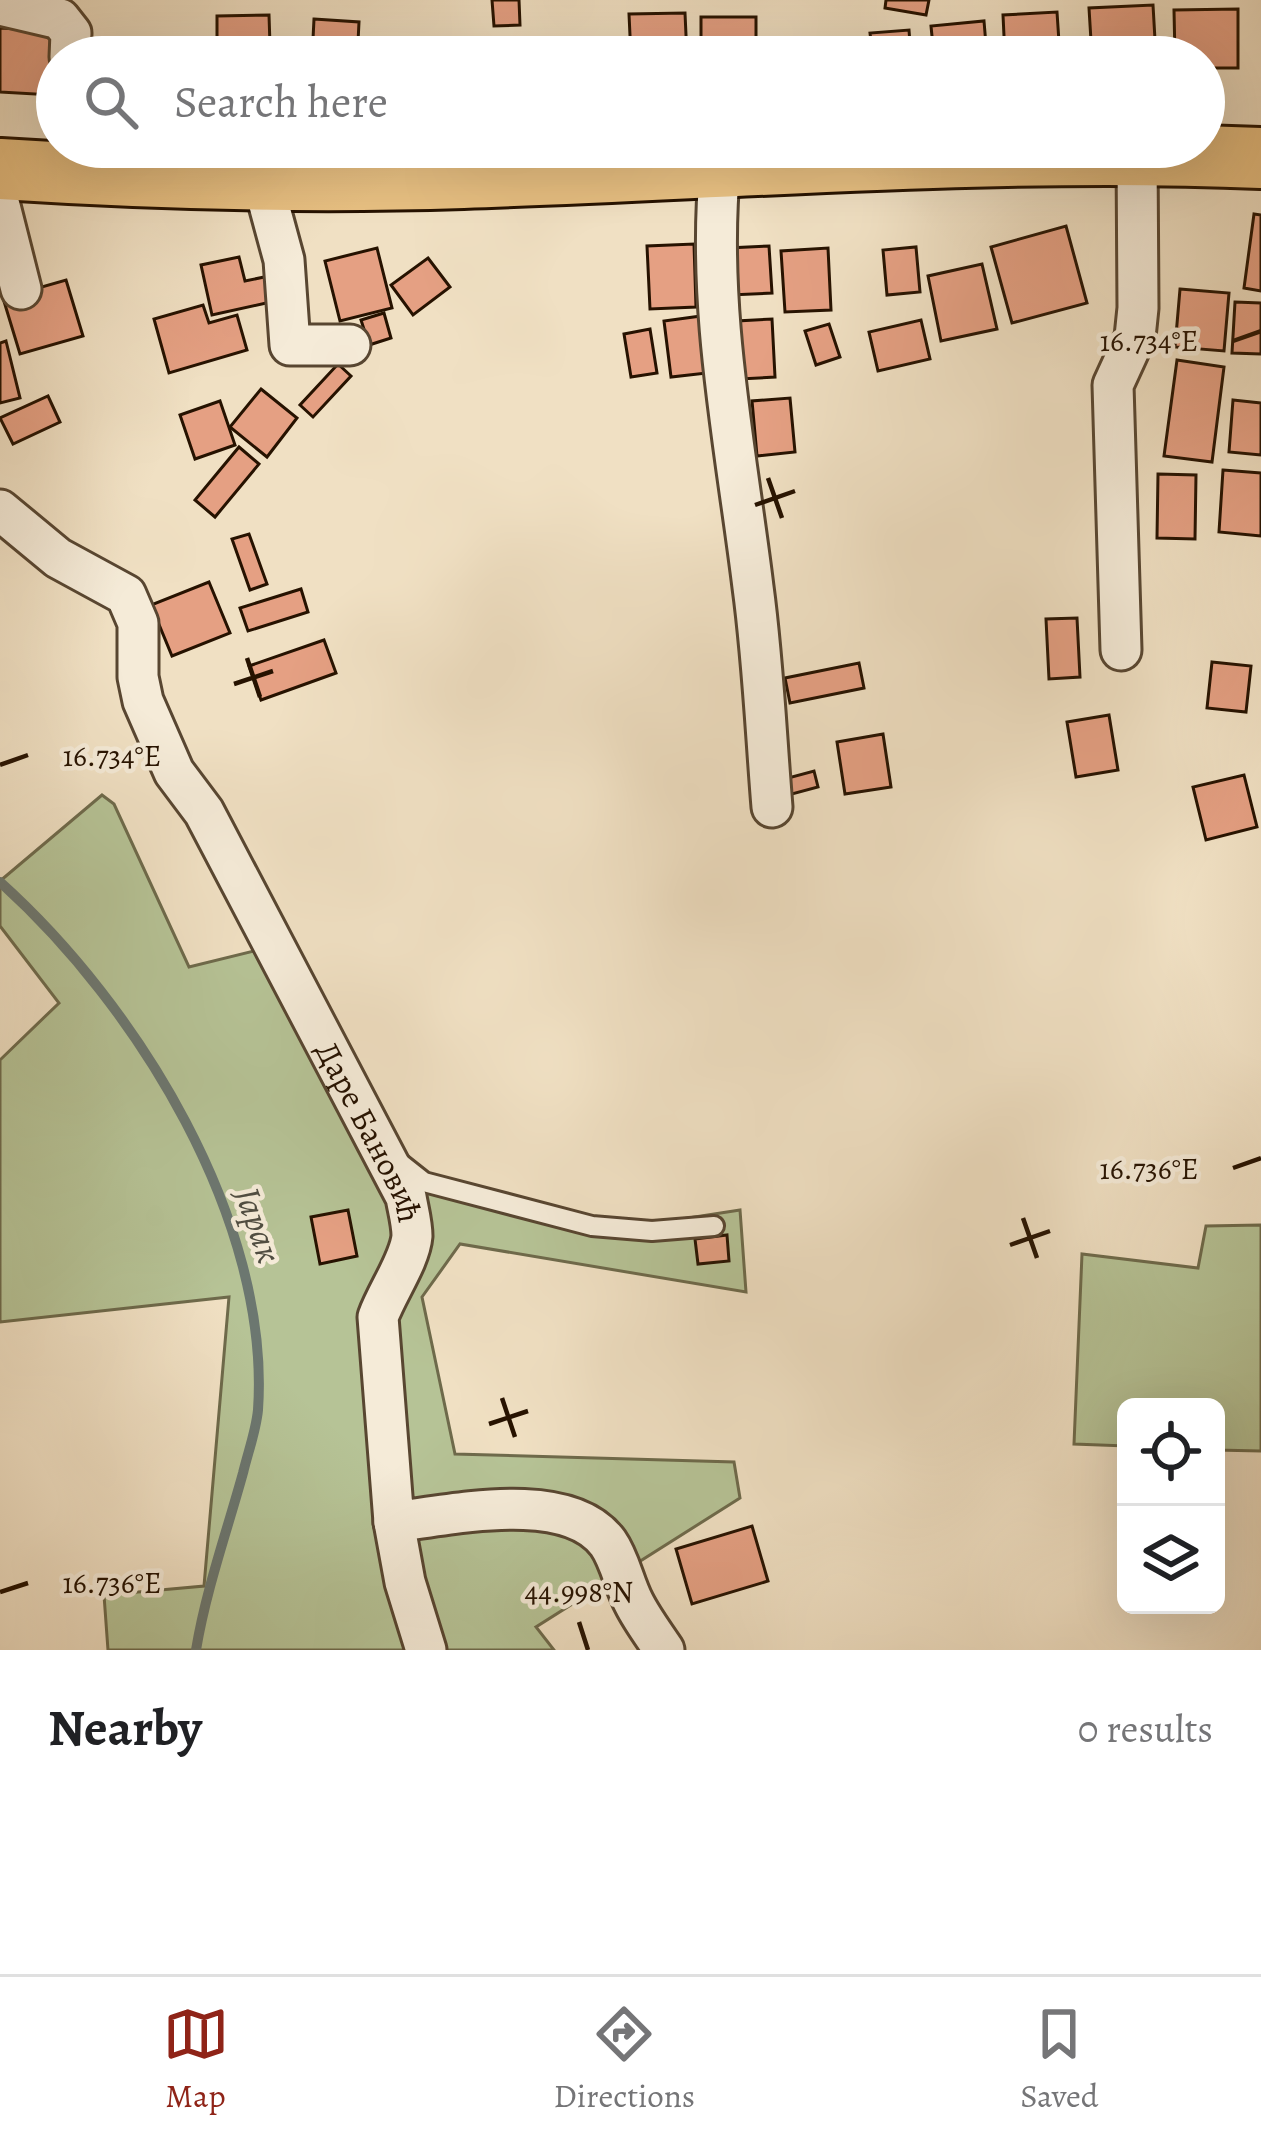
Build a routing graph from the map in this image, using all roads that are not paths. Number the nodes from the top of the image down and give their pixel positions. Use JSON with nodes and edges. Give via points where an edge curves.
{"nodes":[{"id":1,"x":0,"y":5,"type":"edge"},
{"id":2,"x":71,"y":36,"type":"edge"},
{"id":3,"x":1225,"y":157,"type":"edge"},
{"id":4,"x":1261,"y":158,"type":"edge"},
{"id":5,"x":36,"y":164,"type":"edge"},
{"id":6,"x":149,"y":168,"type":"edge"},
{"id":7,"x":676,"y":168,"type":"edge"},
{"id":8,"x":719,"y":168,"type":"edge"},
{"id":9,"x":1137,"y":168,"type":"edge"},
{"id":10,"x":0,"y":169,"type":"edge"},
{"id":11,"x":262,"y":179,"type":"junction"},
{"id":12,"x":0,"y":206,"type":"edge"},
{"id":13,"x":21,"y":289,"type":"dead end"},
{"id":14,"x":350,"y":345,"type":"dead end"},
{"id":15,"x":0,"y":510,"type":"edge"},
{"id":16,"x":1120,"y":650,"type":"dead end"},
{"id":17,"x":772,"y":807,"type":"dead end"},
{"id":18,"x":382,"y":1149,"type":"junction"},
{"id":19,"x":714,"y":1226,"type":"dead end"},
{"id":20,"x":394,"y":1522,"type":"junction"},
{"id":21,"x":426,"y":1650,"type":"edge"},
{"id":22,"x":664,"y":1650,"type":"edge"}],
"edges":[{"from":1,"to":2,"type":"street","via":[[60,19]]},
{"from":3,"to":4,"type":"main road"},
{"from":5,"to":10,"type":"main road"},
{"from":6,"to":11,"type":"main road"},
{"from":7,"to":11,"type":"main road"},
{"from":8,"to":17,"type":"street","via":[[723,363]]},
{"from":9,"to":16,"type":"street","via":[[1135,337],[1113,385]]},
{"from":11,"to":14,"type":"street","via":[[284,260],[290,345]]},
{"from":12,"to":13,"type":"street"},
{"from":15,"to":18,"type":"street","name":"Даре Бановић","via":[[58,558],[126,595],[138,623],[143,701],[174,772],[204,812]]},
{"from":18,"to":19,"type":"lane","via":[[424,1183],[592,1226]]},
{"from":18,"to":20,"type":"street","name":"Даре Бановић","via":[[406,1197],[412,1235],[378,1317]]},
{"from":20,"to":21,"type":"street","name":"Даре Бановић"},
{"from":20,"to":22,"type":"street","via":[[542,1509],[581,1521],[607,1542]]}]}
